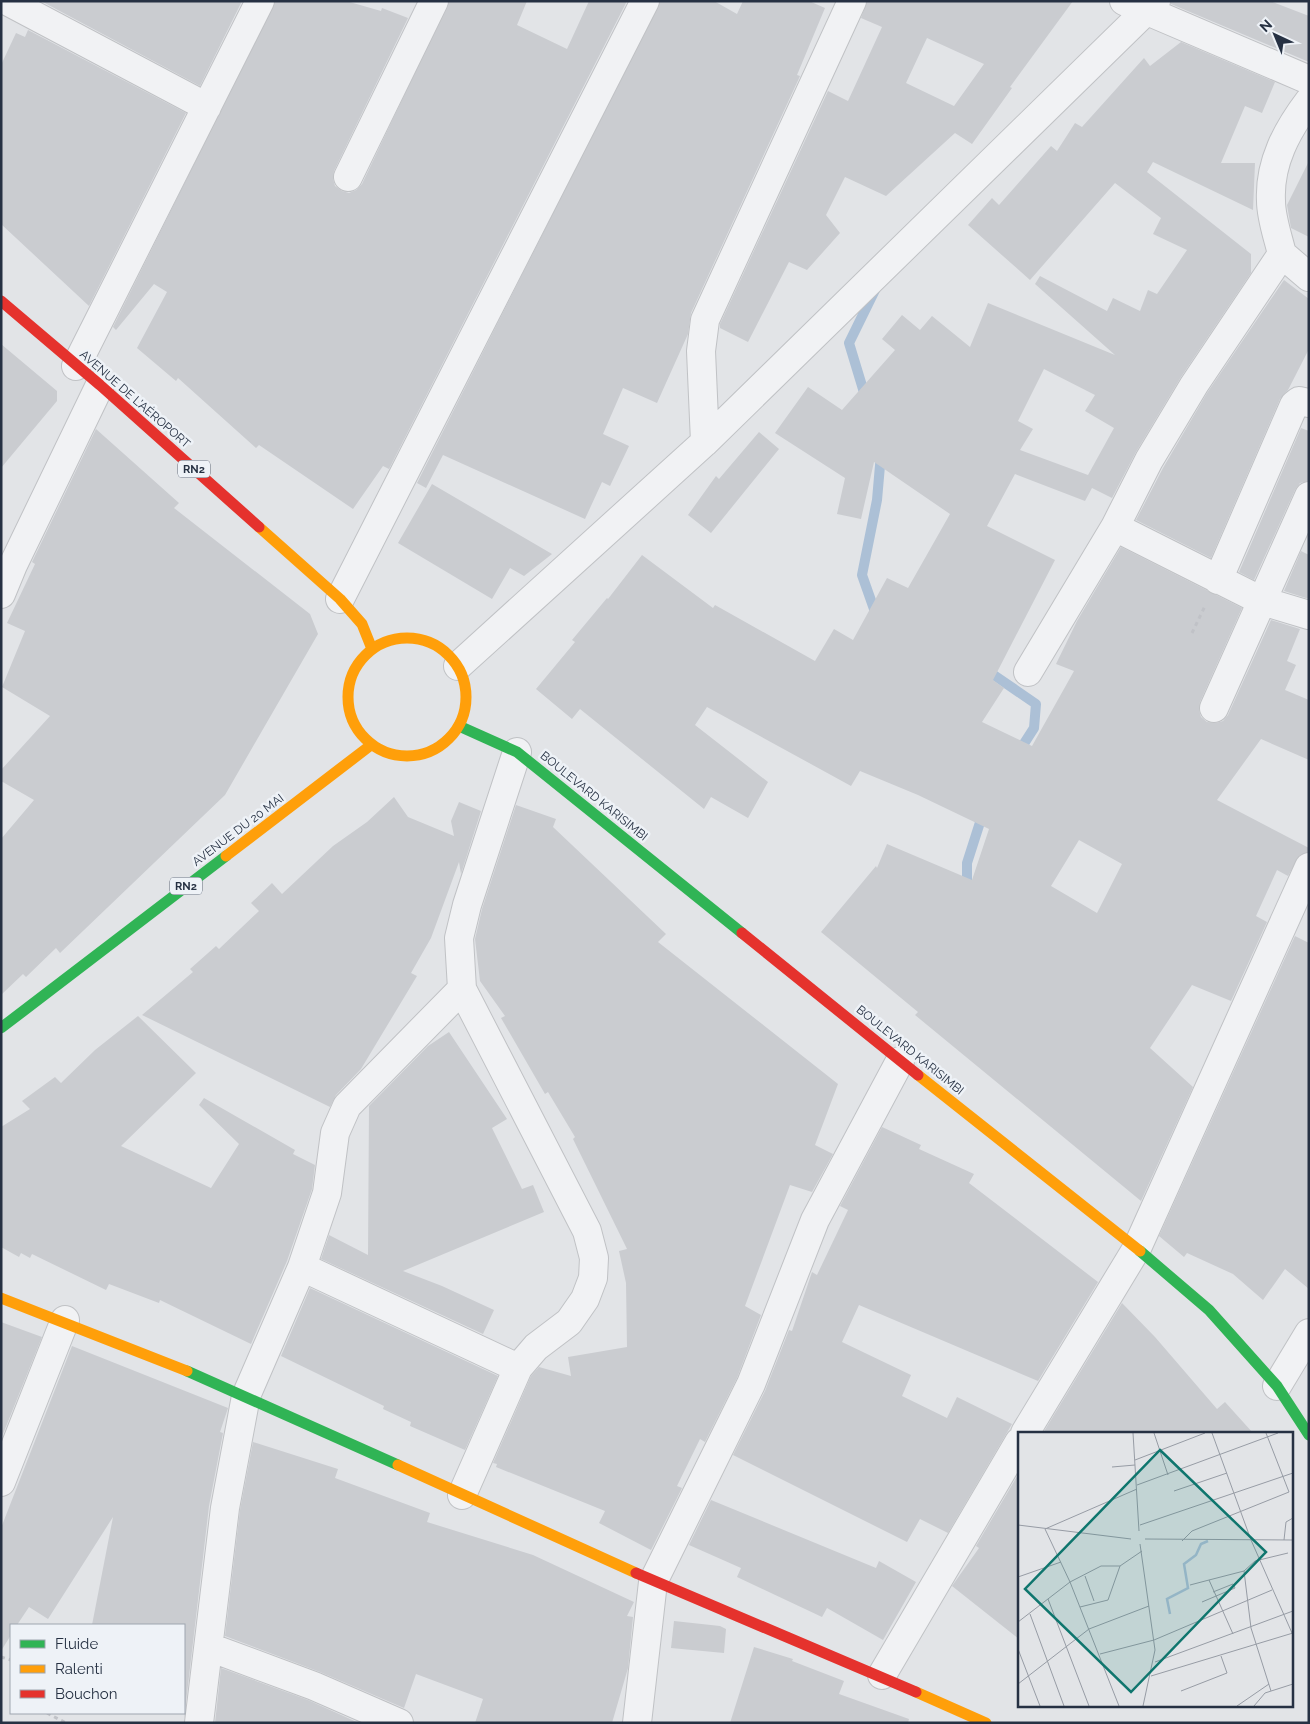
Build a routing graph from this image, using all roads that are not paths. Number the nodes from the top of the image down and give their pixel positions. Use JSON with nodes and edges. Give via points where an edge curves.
{"nodes":[{"id":1,"x":7,"y":1,"type":"edge"},
{"id":2,"x":260,"y":1,"type":"edge"},
{"id":3,"x":434,"y":1,"type":"edge"},
{"id":4,"x":645,"y":1,"type":"edge"},
{"id":5,"x":852,"y":1,"type":"edge"},
{"id":6,"x":1142,"y":5,"type":"edge"},
{"id":7,"x":1,"y":12,"type":"edge"},
{"id":8,"x":1309,"y":80,"type":"edge"},
{"id":9,"x":1309,"y":101,"type":"edge"},
{"id":10,"x":207,"y":108,"type":"junction"},
{"id":11,"x":348,"y":176,"type":"dead end"},
{"id":12,"x":1282,"y":254,"type":"junction"},
{"id":13,"x":1309,"y":277,"type":"edge"},
{"id":14,"x":1,"y":301,"type":"edge"},
{"id":15,"x":76,"y":366,"type":"junction"},
{"id":16,"x":100,"y":385,"type":"junction"},
{"id":17,"x":1309,"y":403,"type":"edge"},
{"id":18,"x":706,"y":442,"type":"junction"},
{"id":19,"x":1309,"y":496,"type":"edge"},
{"id":20,"x":1115,"y":527,"type":"junction"},
{"id":21,"x":1218,"y":580,"type":"junction"},
{"id":22,"x":1,"y":594,"type":"edge"},
{"id":23,"x":340,"y":599,"type":"junction"},
{"id":24,"x":1262,"y":601,"type":"junction"},
{"id":25,"x":1309,"y":615,"type":"edge"},
{"id":26,"x":372,"y":649,"type":"junction"},
{"id":27,"x":458,"y":666,"type":"junction"},
{"id":28,"x":1028,"y":672,"type":"dead end"},
{"id":29,"x":1214,"y":708,"type":"dead end"},
{"id":30,"x":459,"y":726,"type":"junction"},
{"id":31,"x":371,"y":745,"type":"junction"},
{"id":32,"x":517,"y":752,"type":"junction"},
{"id":33,"x":1309,"y":867,"type":"edge"},
{"id":34,"x":462,"y":989,"type":"junction"},
{"id":35,"x":1,"y":1028,"type":"edge"},
{"id":36,"x":900,"y":1061,"type":"junction"},
{"id":37,"x":1137,"y":1248,"type":"junction"},
{"id":38,"x":302,"y":1267,"type":"junction"},
{"id":39,"x":1,"y":1298,"type":"edge"},
{"id":40,"x":64,"y":1320,"type":"junction"},
{"id":41,"x":1309,"y":1333,"type":"edge"},
{"id":42,"x":518,"y":1368,"type":"junction"},
{"id":43,"x":1277,"y":1386,"type":"junction"},
{"id":44,"x":246,"y":1396,"type":"junction"},
{"id":45,"x":1026,"y":1432,"type":"edge"},
{"id":46,"x":1309,"y":1435,"type":"edge"},
{"id":47,"x":1018,"y":1444,"type":"edge"},
{"id":48,"x":1,"y":1482,"type":"edge"},
{"id":49,"x":462,"y":1495,"type":"junction"},
{"id":50,"x":653,"y":1582,"type":"junction"},
{"id":51,"x":209,"y":1647,"type":"junction"},
{"id":52,"x":882,"y":1675,"type":"junction"},
{"id":53,"x":199,"y":1723,"type":"edge"},
{"id":54,"x":399,"y":1723,"type":"edge"},
{"id":55,"x":636,"y":1723,"type":"edge"},
{"id":56,"x":986,"y":1723,"type":"edge"}],
"edges":[{"from":1,"to":7,"type":"street"},
{"from":1,"to":10,"type":"street"},
{"from":2,"to":10,"type":"street"},
{"from":3,"to":11,"type":"street"},
{"from":4,"to":23,"type":"street"},
{"from":5,"to":18,"type":"street","via":[[705,320],[701,350]]},
{"from":6,"to":8,"type":"street"},
{"from":6,"to":18,"type":"street"},
{"from":9,"to":12,"type":"street","via":[[1279,150],[1271,176],[1270,202]]},
{"from":10,"to":15,"type":"street"},
{"from":12,"to":13,"type":"street"},
{"from":12,"to":20,"type":"street","via":[[1194,385],[1149,460]]},
{"from":14,"to":15,"type":"main road","name":"AVENUE DE L'AÉROPORT","number":"RN2"},
{"from":15,"to":16,"type":"main road","name":"AVENUE DE L'AÉROPORT","number":"RN2"},
{"from":16,"to":22,"type":"street"},
{"from":16,"to":23,"type":"main road","name":"AVENUE DE L'AÉROPORT","number":"RN2"},
{"from":17,"to":21,"type":"street","via":[[1299,401],[1294,405]]},
{"from":18,"to":27,"type":"street"},
{"from":19,"to":24,"type":"street"},
{"from":20,"to":21,"type":"street"},
{"from":20,"to":28,"type":"street"},
{"from":21,"to":24,"type":"street"},
{"from":23,"to":26,"type":"main road","name":"AVENUE DE L'AÉROPORT","number":"RN2","via":[[362,624]]},
{"from":24,"to":25,"type":"street"},
{"from":24,"to":29,"type":"street"},
{"from":26,"to":27,"type":"main road","via":[[390,640],[409,637],[428,641],[446,651]]},
{"from":26,"to":31,"type":"main road","via":[[356,667],[348,689],[352,720]]},
{"from":27,"to":30,"type":"main road","via":[[466,696]]},
{"from":30,"to":31,"type":"main road","via":[[446,741],[410,756],[390,754]]},
{"from":30,"to":32,"type":"main road","name":"BOULEVARD KARISIMBI"},
{"from":31,"to":35,"type":"main road","name":"AVENUE DU 20 MAI","number":"RN2"},
{"from":32,"to":34,"type":"street","via":[[466,905],[459,938]]},
{"from":32,"to":36,"type":"main road","name":"BOULEVARD KARISIMBI"},
{"from":33,"to":37,"type":"street"},
{"from":34,"to":38,"type":"street","via":[[348,1106],[335,1133],[326,1193]]},
{"from":34,"to":42,"type":"street","via":[[587,1231],[594,1258],[593,1278],[585,1299],[569,1322],[536,1347]]},
{"from":36,"to":37,"type":"main road","name":"BOULEVARD KARISIMBI"},
{"from":36,"to":50,"type":"street","via":[[815,1220],[751,1384]]},
{"from":37,"to":43,"type":"main road","name":"BOULEVARD KARISIMBI","via":[[1209,1310]]},
{"from":37,"to":45,"type":"street"},
{"from":38,"to":42,"type":"street"},
{"from":38,"to":44,"type":"street"},
{"from":39,"to":40,"type":"main road"},
{"from":40,"to":44,"type":"main road"},
{"from":40,"to":48,"type":"street"},
{"from":41,"to":43,"type":"street"},
{"from":42,"to":49,"type":"street"},
{"from":43,"to":46,"type":"main road","name":"BOULEVARD KARISIMBI"},
{"from":44,"to":49,"type":"main road"},
{"from":44,"to":51,"type":"street","via":[[225,1508]]},
{"from":47,"to":52,"type":"street"},
{"from":49,"to":50,"type":"main road"},
{"from":50,"to":52,"type":"main road"},
{"from":50,"to":55,"type":"street"},
{"from":51,"to":53,"type":"street"},
{"from":51,"to":54,"type":"street","via":[[314,1686]]},
{"from":52,"to":56,"type":"main road"}]}
